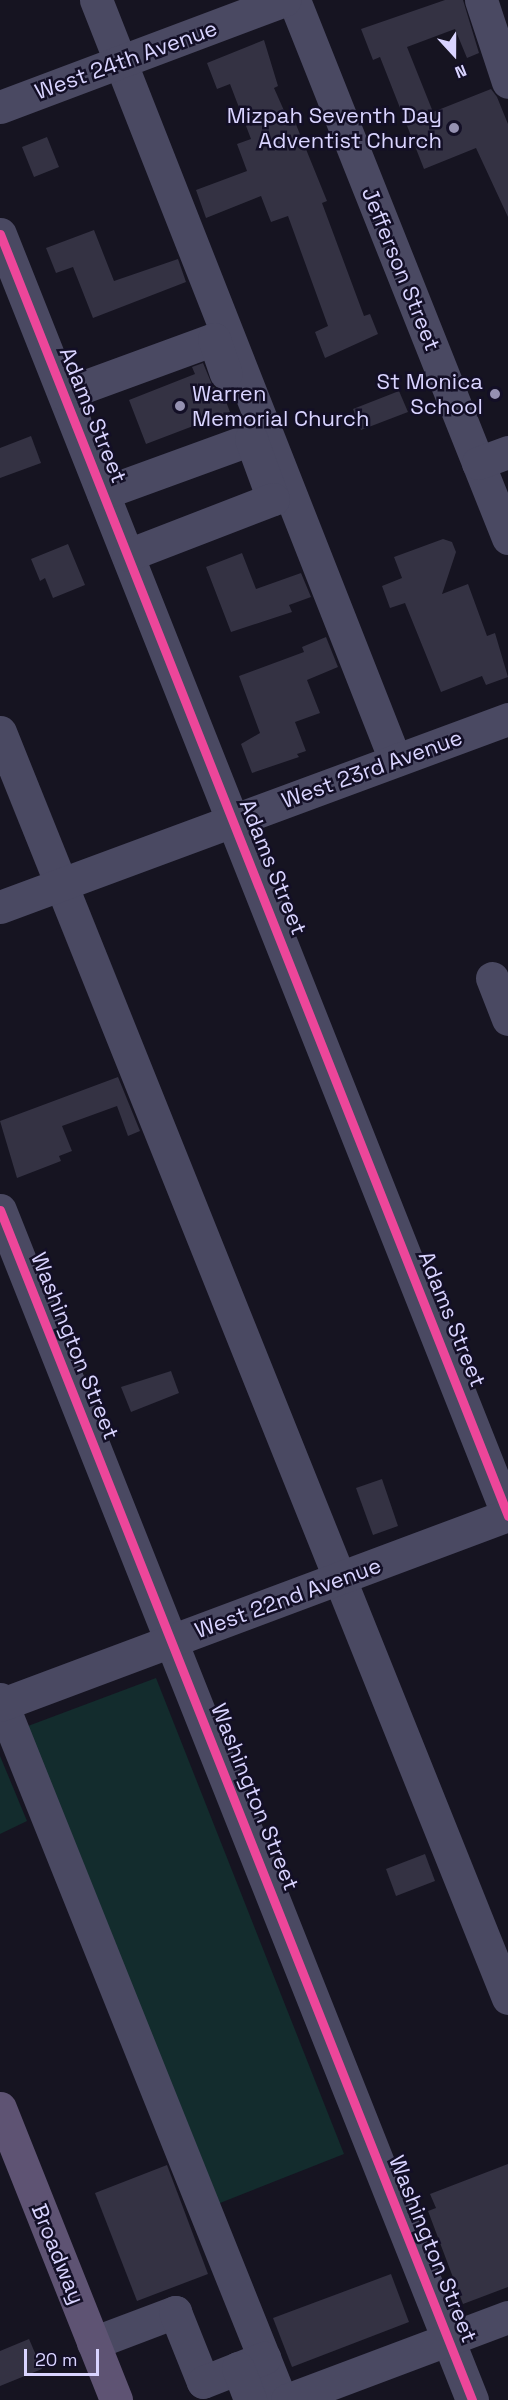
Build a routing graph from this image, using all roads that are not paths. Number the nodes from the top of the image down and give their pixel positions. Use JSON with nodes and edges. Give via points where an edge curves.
{"nodes":[{"id":1,"x":96,"y":0,"type":"edge"},
{"id":2,"x":285,"y":0,"type":"edge"},
{"id":3,"x":294,"y":0,"type":"edge"},
{"id":4,"x":481,"y":0,"type":"edge"},
{"id":5,"x":120,"y":63,"type":"junction"},
{"id":6,"x":508,"y":82,"type":"edge"},
{"id":7,"x":0,"y":107,"type":"edge"},
{"id":8,"x":0,"y":234,"type":"edge"},
{"id":9,"x":64,"y":394,"type":"junction"},
{"id":10,"x":251,"y":439,"type":"junction"},
{"id":11,"x":499,"y":454,"type":"edge"},
{"id":12,"x":103,"y":493,"type":"junction"},
{"id":13,"x":508,"y":538,"type":"edge"},
{"id":14,"x":128,"y":555,"type":"junction"},
{"id":15,"x":508,"y":719,"type":"edge"},
{"id":16,"x":0,"y":732,"type":"edge"},
{"id":17,"x":395,"y":760,"type":"junction"},
{"id":18,"x":234,"y":820,"type":"junction"},
{"id":19,"x":59,"y":884,"type":"junction"},
{"id":20,"x":0,"y":907,"type":"edge"},
{"id":21,"x":492,"y":978,"type":"dead end"},
{"id":22,"x":508,"y":1019,"type":"edge"},
{"id":23,"x":0,"y":1210,"type":"edge"},
{"id":24,"x":508,"y":1515,"type":"edge"},
{"id":25,"x":341,"y":1579,"type":"junction"},
{"id":26,"x":172,"y":1640,"type":"junction"},
{"id":27,"x":1,"y":1703,"type":"edge"},
{"id":28,"x":508,"y":1998,"type":"edge"},
{"id":29,"x":0,"y":2108,"type":"edge"},
{"id":30,"x":508,"y":2317,"type":"edge"},
{"id":31,"x":448,"y":2339,"type":"junction"},
{"id":32,"x":93,"y":2343,"type":"junction"},
{"id":33,"x":251,"y":2363,"type":"junction"},
{"id":34,"x":206,"y":2391,"type":"edge"},
{"id":35,"x":116,"y":2400,"type":"edge"},
{"id":36,"x":250,"y":2400,"type":"edge"},
{"id":37,"x":281,"y":2400,"type":"edge"},
{"id":38,"x":287,"y":2400,"type":"edge"},
{"id":39,"x":472,"y":2400,"type":"edge"}],
"edges":[{"from":1,"to":5,"type":"street"},
{"from":2,"to":5,"type":"street","name":"West 24th Avenue"},
{"from":3,"to":11,"type":"street","name":"Jefferson Street"},
{"from":4,"to":6,"type":"street"},
{"from":5,"to":7,"type":"street","name":"West 24th Avenue"},
{"from":5,"to":17,"type":"street"},
{"from":8,"to":9,"type":"street","name":"Adams Street"},
{"from":9,"to":10,"type":"street","via":[[214,339]]},
{"from":9,"to":12,"type":"street","name":"Adams Street"},
{"from":10,"to":12,"type":"street"},
{"from":10,"to":14,"type":"street","via":[[273,499]]},
{"from":11,"to":13,"type":"street","name":"Jefferson Street"},
{"from":12,"to":14,"type":"street","name":"Adams Street"},
{"from":14,"to":18,"type":"street","name":"Adams Street"},
{"from":15,"to":17,"type":"street","name":"West 23rd Avenue"},
{"from":16,"to":19,"type":"street"},
{"from":17,"to":18,"type":"street","name":"West 23rd Avenue"},
{"from":18,"to":19,"type":"street","name":"West 23rd Avenue"},
{"from":18,"to":24,"type":"street","name":"Adams Street"},
{"from":19,"to":20,"type":"street","name":"West 23rd Avenue"},
{"from":19,"to":25,"type":"street"},
{"from":21,"to":22,"type":"street"},
{"from":23,"to":26,"type":"street","name":"Washington Street"},
{"from":24,"to":25,"type":"street","name":"West 22nd Avenue"},
{"from":25,"to":26,"type":"street","name":"West 22nd Avenue"},
{"from":25,"to":28,"type":"street"},
{"from":26,"to":27,"type":"street","name":"West 22nd Avenue"},
{"from":26,"to":31,"type":"street","name":"Washington Street"},
{"from":27,"to":33,"type":"street"},
{"from":29,"to":32,"type":"main road","name":"Broadway"},
{"from":30,"to":31,"type":"street"},
{"from":31,"to":38,"type":"street"},
{"from":31,"to":39,"type":"street","name":"Washington Street"},
{"from":32,"to":34,"type":"street","via":[[175,2312]]},
{"from":32,"to":35,"type":"main road","name":"Broadway"},
{"from":33,"to":34,"type":"street"},
{"from":33,"to":36,"type":"street"},
{"from":33,"to":37,"type":"street"}]}
